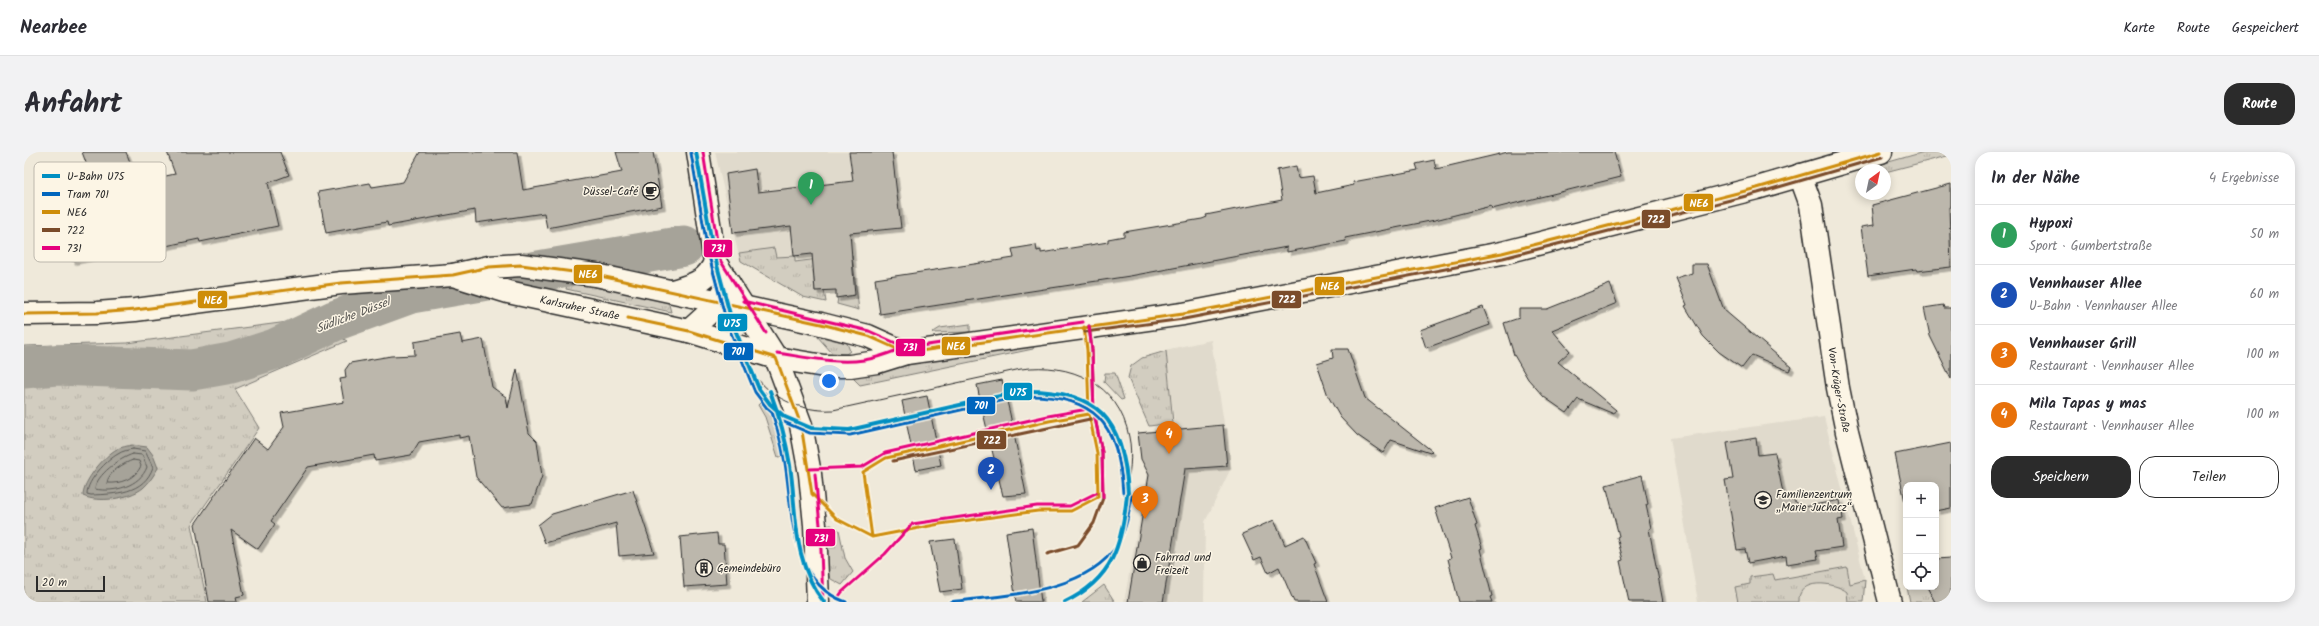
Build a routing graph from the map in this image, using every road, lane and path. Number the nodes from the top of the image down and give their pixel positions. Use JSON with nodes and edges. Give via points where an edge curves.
{"nodes":[{"id":1,"x":698,"y":152,"type":"edge"},
{"id":2,"x":1881,"y":152,"type":"edge"},
{"id":3,"x":1800,"y":175,"type":"junction"},
{"id":4,"x":715,"y":262,"type":"junction"},
{"id":5,"x":561,"y":270,"type":"junction"},
{"id":6,"x":453,"y":275,"type":"junction"},
{"id":7,"x":673,"y":291,"type":"junction"},
{"id":8,"x":723,"y":293,"type":"junction"},
{"id":9,"x":551,"y":300,"type":"junction"},
{"id":10,"x":742,"y":306,"type":"junction"},
{"id":11,"x":24,"y":314,"type":"edge"},
{"id":12,"x":689,"y":331,"type":"junction"},
{"id":13,"x":906,"y":353,"type":"junction"},
{"id":14,"x":776,"y":358,"type":"junction"},
{"id":15,"x":1887,"y":600,"type":"edge"},
{"id":16,"x":818,"y":602,"type":"edge"}],
"edges":[{"from":1,"to":4,"type":"main road"},
{"from":2,"to":3,"type":"main road","name":"Karlsruher Straße"},
{"from":3,"to":13,"type":"main road","name":"Karlsruher Straße","via":[[1502,253],[1183,314]]},
{"from":3,"to":15,"type":"main road","name":"Von-Krüger-Straße","via":[[1810,205],[1842,410]]},
{"from":4,"to":7,"type":"main road","via":[[703,280]]},
{"from":4,"to":8,"type":"main road"},
{"from":5,"to":6,"type":"main road","name":"Karlsruher Straße","via":[[521,265],[489,267]]},
{"from":5,"to":7,"type":"main road","name":"Karlsruher Straße"},
{"from":5,"to":9,"type":"main road","via":[[546,289]]},
{"from":6,"to":9,"type":"main road","name":"Karlsruher Straße","via":[[508,292]]},
{"from":6,"to":11,"type":"main road","name":"Karlsruher Straße","via":[[362,281],[135,310]]},
{"from":7,"to":8,"type":"main road","name":"Karlsruher Straße"},
{"from":8,"to":10,"type":"main road","name":"Karlsruher Straße"},
{"from":8,"to":12,"type":"main road","via":[[712,311]]},
{"from":9,"to":12,"type":"main road","name":"Karlsruher Straße"},
{"from":10,"to":13,"type":"main road","name":"Karlsruher Straße","via":[[868,336]]},
{"from":10,"to":14,"type":"main road"},
{"from":12,"to":14,"type":"main road","name":"Karlsruher Straße"},
{"from":13,"to":14,"type":"main road","name":"Karlsruher Straße","via":[[877,362],[850,366],[824,366]]},
{"from":14,"to":16,"type":"main road","via":[[799,419],[809,469],[815,525]]}]}
